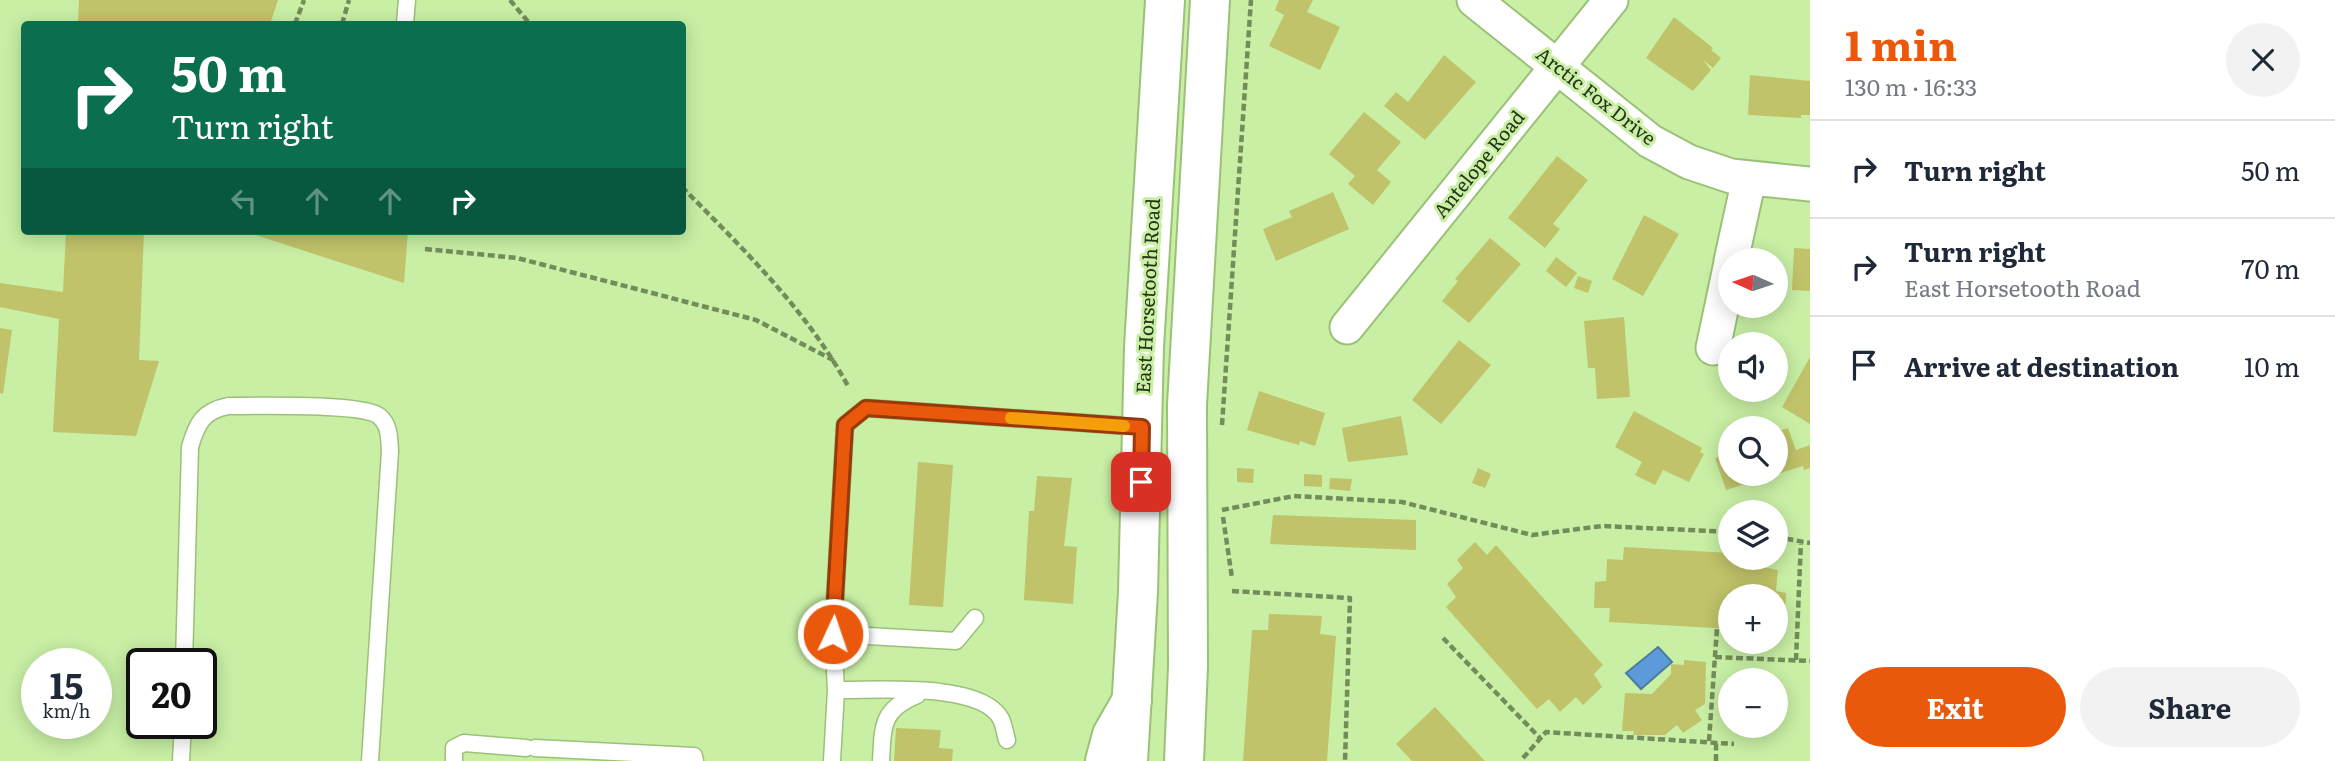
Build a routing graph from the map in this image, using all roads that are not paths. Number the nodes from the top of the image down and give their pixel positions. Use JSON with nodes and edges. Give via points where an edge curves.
{"nodes":[{"id":1,"x":407,"y":0,"type":"edge"},
{"id":2,"x":1166,"y":0,"type":"edge"},
{"id":3,"x":1210,"y":0,"type":"edge"},
{"id":4,"x":1475,"y":0,"type":"edge"},
{"id":5,"x":1611,"y":0,"type":"edge"},
{"id":6,"x":405,"y":21,"type":"edge"},
{"id":7,"x":1557,"y":67,"type":"junction"},
{"id":8,"x":1748,"y":179,"type":"junction"},
{"id":9,"x":1810,"y":184,"type":"edge"},
{"id":10,"x":1734,"y":248,"type":"edge"},
{"id":11,"x":1719,"y":318,"type":"edge"},
{"id":12,"x":1347,"y":327,"type":"dead end"},
{"id":13,"x":1713,"y":348,"type":"dead end"},
{"id":14,"x":1142,"y":427,"type":"junction"},
{"id":15,"x":975,"y":618,"type":"dead end"},
{"id":16,"x":833,"y":634,"type":"junction"},
{"id":17,"x":184,"y":648,"type":"edge"},
{"id":18,"x":836,"y":690,"type":"junction"},
{"id":19,"x":922,"y":692,"type":"junction"},
{"id":20,"x":1132,"y":700,"type":"junction"},
{"id":21,"x":182,"y":739,"type":"edge"},
{"id":22,"x":1007,"y":740,"type":"dead end"},
{"id":23,"x":496,"y":745,"type":"junction"},
{"id":24,"x":561,"y":755,"type":"edge"},
{"id":25,"x":584,"y":756,"type":"edge"},
{"id":26,"x":181,"y":761,"type":"edge"},
{"id":27,"x":370,"y":761,"type":"edge"},
{"id":28,"x":454,"y":761,"type":"edge"},
{"id":29,"x":514,"y":761,"type":"edge"},
{"id":30,"x":695,"y":761,"type":"edge"},
{"id":31,"x":832,"y":761,"type":"edge"},
{"id":32,"x":881,"y":761,"type":"edge"},
{"id":33,"x":1105,"y":761,"type":"edge"},
{"id":34,"x":1128,"y":761,"type":"edge"},
{"id":35,"x":1184,"y":761,"type":"edge"}],
"edges":[{"from":1,"to":6,"type":"lane"},
{"from":2,"to":14,"type":"main road","name":"East Horsetooth Road"},
{"from":3,"to":35,"type":"main road","via":[[1186,405]]},
{"from":4,"to":7,"type":"street","name":"Arctic Fox Drive"},
{"from":5,"to":7,"type":"street","name":"Antelope Road"},
{"from":7,"to":8,"type":"street","name":"Arctic Fox Drive","via":[[1650,141],[1689,162]]},
{"from":7,"to":12,"type":"street","name":"Antelope Road"},
{"from":8,"to":9,"type":"street","name":"Arctic Fox Drive"},
{"from":8,"to":10,"type":"street"},
{"from":11,"to":13,"type":"street"},
{"from":14,"to":16,"type":"lane","via":[[866,408],[845,425]]},
{"from":14,"to":20,"type":"main road","name":"East Horsetooth Road"},
{"from":15,"to":16,"type":"lane","via":[[956,641]]},
{"from":16,"to":18,"type":"lane"},
{"from":17,"to":27,"type":"lane","via":[[190,447],[202,417],[228,406],[375,414],[386,424],[390,451]]},
{"from":18,"to":19,"type":"lane"},
{"from":18,"to":31,"type":"lane"},
{"from":19,"to":22,"type":"lane","via":[[960,694],[984,702],[1001,718]]},
{"from":19,"to":32,"type":"lane","via":[[886,716]]},
{"from":20,"to":33,"type":"main road","via":[[1112,735]]},
{"from":20,"to":34,"type":"main road","name":"East Horsetooth Road"},
{"from":21,"to":26,"type":"lane"},
{"from":23,"to":24,"type":"lane"},
{"from":23,"to":28,"type":"lane","via":[[464,743],[454,748]]},
{"from":23,"to":29,"type":"lane"},
{"from":24,"to":25,"type":"lane"},
{"from":25,"to":30,"type":"lane","via":[[694,756]]}]}
